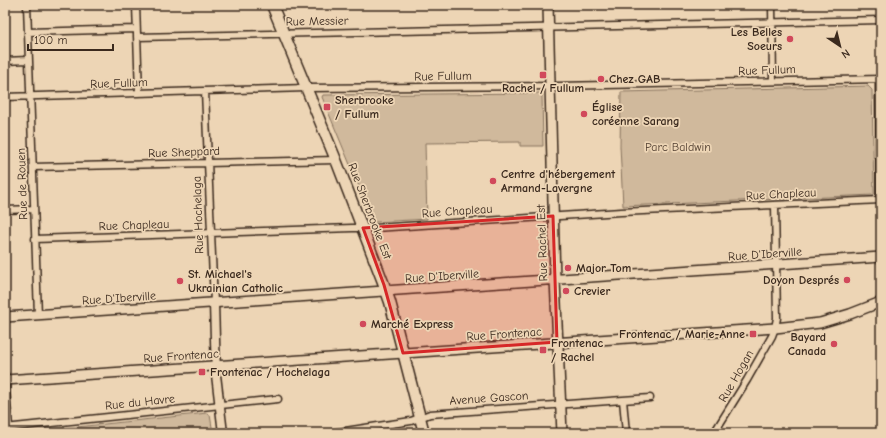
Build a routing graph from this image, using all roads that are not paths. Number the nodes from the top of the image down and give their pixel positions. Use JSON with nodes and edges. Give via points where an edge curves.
{"nodes":[{"id":1,"x":27,"y":5,"type":"edge"},
{"id":2,"x":136,"y":5,"type":"edge"},
{"id":3,"x":272,"y":5,"type":"edge"},
{"id":4,"x":548,"y":5,"type":"edge"},
{"id":5,"x":772,"y":5,"type":"edge"},
{"id":6,"x":881,"y":20,"type":"edge"},
{"id":7,"x":772,"y":22,"type":"junction"},
{"id":8,"x":548,"y":28,"type":"junction"},
{"id":9,"x":136,"y":29,"type":"junction"},
{"id":10,"x":28,"y":32,"type":"junction"},
{"id":11,"x":283,"y":33,"type":"junction"},
{"id":12,"x":137,"y":37,"type":"junction"},
{"id":13,"x":28,"y":60,"type":"junction"},
{"id":14,"x":5,"y":61,"type":"edge"},
{"id":15,"x":880,"y":79,"type":"edge"},
{"id":16,"x":774,"y":81,"type":"junction"},
{"id":17,"x":550,"y":86,"type":"junction"},
{"id":18,"x":306,"y":88,"type":"junction"},
{"id":19,"x":205,"y":91,"type":"junction"},
{"id":20,"x":139,"y":93,"type":"junction"},
{"id":21,"x":5,"y":97,"type":"edge"},
{"id":22,"x":30,"y":97,"type":"junction"},
{"id":23,"x":880,"y":143,"type":"edge"},
{"id":24,"x":336,"y":160,"type":"junction"},
{"id":25,"x":208,"y":162,"type":"junction"},
{"id":26,"x":33,"y":167,"type":"junction"},
{"id":27,"x":881,"y":200,"type":"edge"},
{"id":28,"x":775,"y":206,"type":"junction"},
{"id":29,"x":34,"y":209,"type":"junction"},
{"id":30,"x":5,"y":210,"type":"edge"},
{"id":31,"x":553,"y":216,"type":"junction"},
{"id":32,"x":363,"y":228,"type":"junction"},
{"id":33,"x":210,"y":233,"type":"junction"},
{"id":34,"x":35,"y":239,"type":"junction"},
{"id":35,"x":881,"y":257,"type":"edge"},
{"id":36,"x":777,"y":265,"type":"junction"},
{"id":37,"x":555,"y":280,"type":"junction"},
{"id":38,"x":386,"y":292,"type":"junction"},
{"id":39,"x":881,"y":302,"type":"edge"},
{"id":40,"x":214,"y":303,"type":"junction"},
{"id":41,"x":38,"y":315,"type":"junction"},
{"id":42,"x":5,"y":317,"type":"edge"},
{"id":43,"x":775,"y":328,"type":"junction"},
{"id":44,"x":557,"y":342,"type":"junction"},
{"id":45,"x":403,"y":354,"type":"junction"},
{"id":46,"x":216,"y":366,"type":"junction"},
{"id":47,"x":5,"y":375,"type":"edge"},
{"id":48,"x":5,"y":380,"type":"edge"},
{"id":49,"x":650,"y":398,"type":"dead end"},
{"id":50,"x":278,"y":399,"type":"dead end"},
{"id":51,"x":623,"y":400,"type":"junction"},
{"id":52,"x":560,"y":404,"type":"junction"},
{"id":53,"x":218,"y":405,"type":"junction"},
{"id":54,"x":420,"y":418,"type":"junction"},
{"id":55,"x":7,"y":428,"type":"edge"},
{"id":56,"x":223,"y":433,"type":"edge"},
{"id":57,"x":332,"y":433,"type":"edge"},
{"id":58,"x":424,"y":433,"type":"edge"},
{"id":59,"x":562,"y":433,"type":"edge"},
{"id":60,"x":626,"y":433,"type":"edge"},
{"id":61,"x":714,"y":433,"type":"edge"}],
"edges":[{"from":1,"to":10,"type":"street","name":"Rue de Rouen"},
{"from":2,"to":9,"type":"street"},
{"from":3,"to":11,"type":"main road","name":"Rue Sherbrooke Est"},
{"from":4,"to":8,"type":"main road","name":"Rue Rachel Est"},
{"from":5,"to":7,"type":"street"},
{"from":6,"to":7,"type":"street","name":"Rue Messier"},
{"from":7,"to":8,"type":"street","name":"Rue Messier"},
{"from":7,"to":16,"type":"street"},
{"from":8,"to":11,"type":"street","name":"Rue Messier"},
{"from":8,"to":17,"type":"main road","name":"Rue Rachel Est"},
{"from":9,"to":10,"type":"street"},
{"from":9,"to":12,"type":"street"},
{"from":10,"to":13,"type":"street","name":"Rue de Rouen"},
{"from":11,"to":12,"type":"street","name":"Rue Messier"},
{"from":11,"to":18,"type":"main road","name":"Rue Sherbrooke Est"},
{"from":12,"to":20,"type":"street"},
{"from":13,"to":14,"type":"street"},
{"from":13,"to":22,"type":"street","name":"Rue de Rouen"},
{"from":15,"to":16,"type":"street","name":"Rue Fullum"},
{"from":15,"to":23,"type":"street"},
{"from":16,"to":17,"type":"street","name":"Rue Fullum"},
{"from":17,"to":18,"type":"street","name":"Rue Fullum"},
{"from":17,"to":31,"type":"main road","name":"Rue Rachel Est"},
{"from":18,"to":19,"type":"street","name":"Rue Fullum"},
{"from":18,"to":24,"type":"main road","name":"Rue Sherbrooke Est"},
{"from":19,"to":20,"type":"street","name":"Rue Fullum"},
{"from":19,"to":25,"type":"street","name":"Rue Hochelaga"},
{"from":20,"to":22,"type":"street","name":"Rue Fullum"},
{"from":21,"to":22,"type":"street","name":"Rue Fullum"},
{"from":22,"to":26,"type":"street","name":"Rue de Rouen"},
{"from":23,"to":27,"type":"street"},
{"from":24,"to":25,"type":"street","name":"Rue Sheppard"},
{"from":24,"to":32,"type":"main road","name":"Rue Sherbrooke Est"},
{"from":25,"to":26,"type":"street","name":"Rue Sheppard"},
{"from":25,"to":33,"type":"street","name":"Rue Hochelaga"},
{"from":26,"to":29,"type":"street","name":"Rue de Rouen"},
{"from":27,"to":28,"type":"street","name":"Rue Chapleau"},
{"from":28,"to":31,"type":"street","name":"Rue Chapleau"},
{"from":28,"to":36,"type":"street"},
{"from":29,"to":30,"type":"street"},
{"from":29,"to":34,"type":"street","name":"Rue de Rouen"},
{"from":31,"to":32,"type":"street","name":"Rue Chapleau"},
{"from":31,"to":37,"type":"main road","name":"Rue Rachel Est"},
{"from":32,"to":33,"type":"street","name":"Rue Chapleau"},
{"from":32,"to":38,"type":"main road","name":"Rue Sherbrooke Est"},
{"from":33,"to":34,"type":"street","name":"Rue Chapleau"},
{"from":33,"to":40,"type":"street","name":"Rue Hochelaga"},
{"from":34,"to":41,"type":"street","name":"Rue de Rouen"},
{"from":35,"to":36,"type":"main road","name":"Rue D'Iberville"},
{"from":36,"to":37,"type":"main road","name":"Rue D'Iberville"},
{"from":36,"to":43,"type":"street"},
{"from":37,"to":38,"type":"main road","name":"Rue D'Iberville"},
{"from":37,"to":44,"type":"main road","name":"Rue Rachel Est"},
{"from":38,"to":40,"type":"main road","name":"Rue D'Iberville"},
{"from":38,"to":45,"type":"main road","name":"Rue Sherbrooke Est"},
{"from":39,"to":43,"type":"main road","name":"Rue Frontenac","via":[[820,323]]},
{"from":40,"to":41,"type":"main road","name":"Rue D'Iberville"},
{"from":40,"to":46,"type":"street","name":"Rue Hochelaga"},
{"from":41,"to":42,"type":"main road","name":"Rue D'Iberville"},
{"from":43,"to":44,"type":"main road","name":"Rue Frontenac"},
{"from":43,"to":61,"type":"street","name":"Rue Hogan"},
{"from":44,"to":45,"type":"main road","name":"Rue Frontenac"},
{"from":44,"to":52,"type":"main road","name":"Rue Rachel Est"},
{"from":45,"to":46,"type":"main road","name":"Rue Frontenac"},
{"from":45,"to":54,"type":"main road","name":"Rue Sherbrooke Est"},
{"from":46,"to":48,"type":"main road","name":"Rue Frontenac"},
{"from":46,"to":53,"type":"street","name":"Rue Hochelaga"},
{"from":47,"to":48,"type":"street"},
{"from":48,"to":55,"type":"street"},
{"from":49,"to":51,"type":"street","name":"Avenue Gascon"},
{"from":50,"to":53,"type":"street","name":"Rue du Havre"},
{"from":51,"to":52,"type":"street","name":"Avenue Gascon"},
{"from":51,"to":60,"type":"street"},
{"from":52,"to":54,"type":"street","name":"Avenue Gascon","via":[[430,414]]},
{"from":52,"to":59,"type":"main road","name":"Rue Rachel Est"},
{"from":53,"to":55,"type":"street","name":"Rue du Havre"},
{"from":53,"to":56,"type":"street","name":"Rue Hochelaga"},
{"from":54,"to":57,"type":"street","name":"Avenue Gascon"},
{"from":54,"to":58,"type":"main road","name":"Rue Sherbrooke Est"}]}
